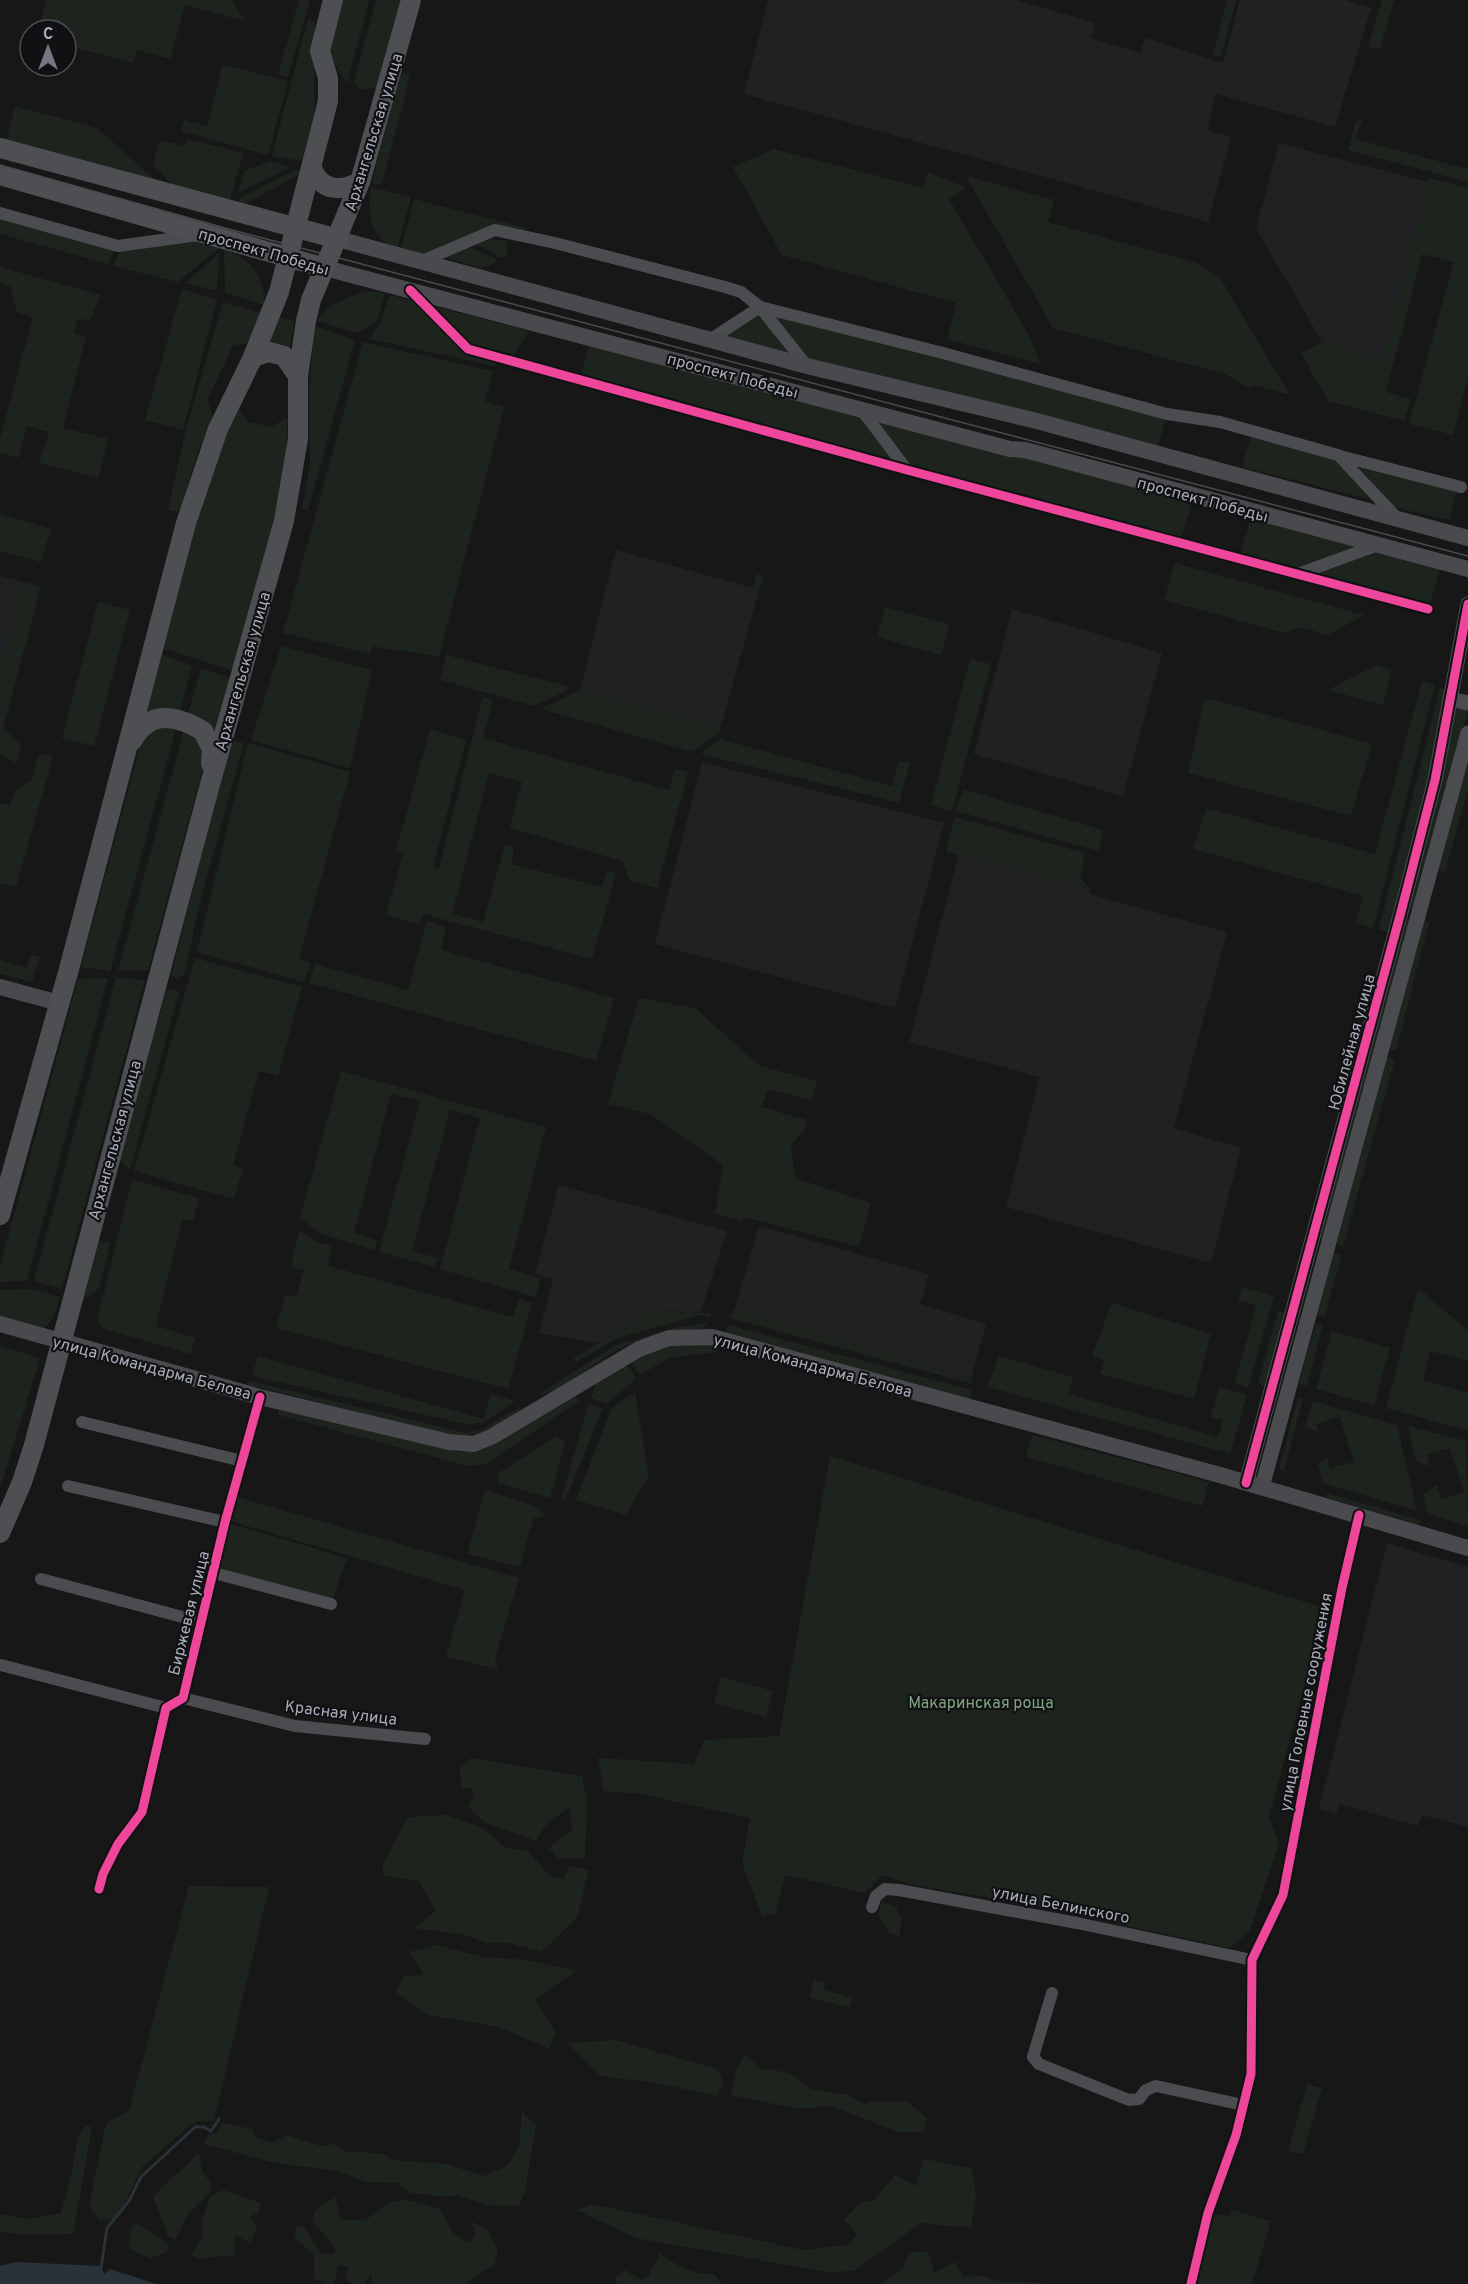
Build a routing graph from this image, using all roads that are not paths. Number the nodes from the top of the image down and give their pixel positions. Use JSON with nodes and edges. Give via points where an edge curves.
{"nodes":[{"id":1,"x":333,"y":0,"type":"edge"},
{"id":2,"x":411,"y":0,"type":"edge"},
{"id":3,"x":0,"y":148,"type":"edge"},
{"id":4,"x":312,"y":169,"type":"junction"},
{"id":5,"x":0,"y":175,"type":"edge"},
{"id":6,"x":360,"y":182,"type":"junction"},
{"id":7,"x":0,"y":213,"type":"edge"},
{"id":8,"x":297,"y":228,"type":"junction"},
{"id":9,"x":205,"y":234,"type":"junction"},
{"id":10,"x":338,"y":238,"type":"junction"},
{"id":11,"x":288,"y":258,"type":"junction"},
{"id":12,"x":422,"y":261,"type":"junction"},
{"id":13,"x":325,"y":268,"type":"junction"},
{"id":14,"x":410,"y":290,"type":"junction"},
{"id":15,"x":760,"y":307,"type":"junction"},
{"id":16,"x":711,"y":339,"type":"junction"},
{"id":17,"x":253,"y":357,"type":"junction"},
{"id":18,"x":807,"y":366,"type":"junction"},
{"id":19,"x":298,"y":376,"type":"junction"},
{"id":20,"x":860,"y":408,"type":"junction"},
{"id":21,"x":1338,"y":455,"type":"junction"},
{"id":22,"x":907,"y":470,"type":"junction"},
{"id":23,"x":1461,"y":488,"type":"dead end"},
{"id":24,"x":1398,"y":519,"type":"junction"},
{"id":25,"x":1468,"y":538,"type":"edge"},
{"id":26,"x":1378,"y":545,"type":"junction"},
{"id":27,"x":1468,"y":569,"type":"edge"},
{"id":28,"x":1298,"y":574,"type":"junction"},
{"id":29,"x":1468,"y":604,"type":"edge"},
{"id":30,"x":1428,"y":609,"type":"dead end"},
{"id":31,"x":1450,"y":699,"type":"junction"},
{"id":32,"x":1468,"y":704,"type":"edge"},
{"id":33,"x":1468,"y":733,"type":"edge"},
{"id":34,"x":123,"y":758,"type":"junction"},
{"id":35,"x":209,"y":788,"type":"junction"},
{"id":36,"x":1401,"y":912,"type":"junction"},
{"id":37,"x":1417,"y":916,"type":"junction"},
{"id":38,"x":0,"y":987,"type":"edge"},
{"id":39,"x":59,"y":1003,"type":"junction"},
{"id":40,"x":0,"y":1215,"type":"edge"},
{"id":41,"x":1312,"y":1242,"type":"junction"},
{"id":42,"x":1328,"y":1247,"type":"junction"},
{"id":43,"x":0,"y":1324,"type":"edge"},
{"id":44,"x":62,"y":1343,"type":"junction"},
{"id":45,"x":260,"y":1396,"type":"junction"},
{"id":46,"x":82,"y":1422,"type":"dead end"},
{"id":47,"x":242,"y":1461,"type":"junction"},
{"id":48,"x":1254,"y":1485,"type":"junction"},
{"id":49,"x":68,"y":1486,"type":"dead end"},
{"id":50,"x":1359,"y":1515,"type":"junction"},
{"id":51,"x":225,"y":1522,"type":"junction"},
{"id":52,"x":0,"y":1533,"type":"edge"},
{"id":53,"x":1468,"y":1548,"type":"edge"},
{"id":54,"x":214,"y":1573,"type":"junction"},
{"id":55,"x":41,"y":1579,"type":"dead end"},
{"id":56,"x":331,"y":1604,"type":"dead end"},
{"id":57,"x":201,"y":1622,"type":"junction"},
{"id":58,"x":1,"y":1665,"type":"edge"},
{"id":59,"x":183,"y":1698,"type":"junction"},
{"id":60,"x":166,"y":1708,"type":"junction"},
{"id":61,"x":426,"y":1738,"type":"dead end"},
{"id":62,"x":99,"y":1889,"type":"dead end"},
{"id":63,"x":872,"y":1907,"type":"dead end"},
{"id":64,"x":1252,"y":1960,"type":"junction"},
{"id":65,"x":1052,"y":1993,"type":"dead end"},
{"id":66,"x":1243,"y":2105,"type":"junction"},
{"id":67,"x":1191,"y":2284,"type":"edge"}],
"edges":[{"from":1,"to":4,"type":"main road","via":[[320,51],[328,78],[328,101]]},
{"from":2,"to":6,"type":"main road","name":"Архангельская улица"},
{"from":3,"to":8,"type":"main road","name":"проспект Победы"},
{"from":4,"to":6,"type":"main road","via":[[317,180],[331,188],[346,189]]},
{"from":4,"to":8,"type":"main road"},
{"from":5,"to":9,"type":"main road","name":"проспект Победы"},
{"from":6,"to":10,"type":"main road","name":"Архангельская улица"},
{"from":7,"to":9,"type":"street","via":[[118,246]]},
{"from":8,"to":10,"type":"main road","name":"проспект Победы"},
{"from":8,"to":11,"type":"main road"},
{"from":9,"to":11,"type":"main road","name":"проспект Победы"},
{"from":10,"to":12,"type":"main road","name":"проспект Победы"},
{"from":10,"to":13,"type":"main road","name":"Архангельская улица"},
{"from":11,"to":13,"type":"main road","name":"проспект Победы"},
{"from":11,"to":17,"type":"main road"},
{"from":12,"to":15,"type":"street","via":[[495,230],[733,289]]},
{"from":12,"to":16,"type":"main road","name":"проспект Победы"},
{"from":13,"to":14,"type":"main road","name":"проспект Победы"},
{"from":13,"to":19,"type":"main road","name":"Архангельская улица","via":[[306,321]]},
{"from":14,"to":20,"type":"main road","name":"проспект Победы"},
{"from":14,"to":22,"type":"street","via":[[468,349]]},
{"from":15,"to":16,"type":"street"},
{"from":15,"to":18,"type":"street"},
{"from":15,"to":21,"type":"street"},
{"from":16,"to":18,"type":"main road","name":"проспект Победы"},
{"from":17,"to":19,"type":"main road","via":[[269,352],[284,356]]},
{"from":17,"to":34,"type":"main road","via":[[218,429],[197,487]]},
{"from":18,"to":24,"type":"main road","name":"проспект Победы","via":[[1033,420]]},
{"from":19,"to":35,"type":"main road","name":"Архангельская улица","via":[[298,439],[284,521]]},
{"from":20,"to":22,"type":"street"},
{"from":20,"to":26,"type":"main road","name":"проспект Победы"},
{"from":21,"to":23,"type":"street"},
{"from":21,"to":24,"type":"street"},
{"from":22,"to":28,"type":"street"},
{"from":24,"to":25,"type":"main road","name":"проспект Победы"},
{"from":26,"to":27,"type":"main road","name":"проспект Победы"},
{"from":26,"to":28,"type":"street"},
{"from":28,"to":30,"type":"street"},
{"from":29,"to":31,"type":"street","name":"Юбилейная улица"},
{"from":31,"to":32,"type":"street"},
{"from":31,"to":36,"type":"street","name":"Юбилейная улица","via":[[1435,780]]},
{"from":33,"to":37,"type":"street","name":"Юбилейная улица"},
{"from":34,"to":35,"type":"main road","via":[[139,728],[148,721],[169,718],[196,726],[209,738],[212,749]]},
{"from":34,"to":39,"type":"main road"},
{"from":35,"to":44,"type":"main road","name":"Архангельская улица"},
{"from":36,"to":37,"type":"street"},
{"from":36,"to":41,"type":"street","name":"Юбилейная улица"},
{"from":37,"to":42,"type":"street","name":"Юбилейная улица"},
{"from":38,"to":39,"type":"main road"},
{"from":39,"to":40,"type":"main road"},
{"from":41,"to":42,"type":"street"},
{"from":41,"to":48,"type":"street","name":"Юбилейная улица"},
{"from":42,"to":48,"type":"street","name":"Юбилейная улица"},
{"from":43,"to":44,"type":"main road","name":"улица Командарма Белова"},
{"from":44,"to":45,"type":"main road","name":"улица Командарма Белова"},
{"from":44,"to":52,"type":"main road","name":"Архангельская улица","via":[[28,1464]]},
{"from":45,"to":47,"type":"street","name":"Биржевая улица"},
{"from":45,"to":48,"type":"main road","name":"улица Командарма Белова","via":[[449,1442],[474,1444],[639,1348],[669,1338],[712,1337]]},
{"from":46,"to":47,"type":"street"},
{"from":47,"to":51,"type":"street","name":"Биржевая улица"},
{"from":48,"to":50,"type":"main road","name":"улица Командарма Белова"},
{"from":49,"to":51,"type":"street"},
{"from":50,"to":53,"type":"main road","name":"улица Командарма Белова"},
{"from":50,"to":64,"type":"street","name":"улица Головные сооружения","via":[[1283,1894]]},
{"from":51,"to":54,"type":"street","name":"Биржевая улица"},
{"from":54,"to":56,"type":"street"},
{"from":54,"to":57,"type":"street","name":"Биржевая улица"},
{"from":55,"to":57,"type":"street"},
{"from":57,"to":59,"type":"street","name":"Биржевая улица"},
{"from":58,"to":60,"type":"street"},
{"from":59,"to":60,"type":"street","name":"Биржевая улица"},
{"from":59,"to":61,"type":"street","name":"Красная улица","via":[[295,1726]]},
{"from":60,"to":62,"type":"street","via":[[142,1812],[118,1844]]},
{"from":63,"to":64,"type":"street","name":"улица Белинского","via":[[876,1896],[885,1889],[899,1890]]},
{"from":64,"to":66,"type":"street","via":[[1251,2074]]},
{"from":65,"to":66,"type":"street","via":[[1035,2046],[1033,2057],[1039,2064],[1129,2100],[1139,2099],[1156,2086]]},
{"from":66,"to":67,"type":"street","via":[[1208,2213]]}]}
